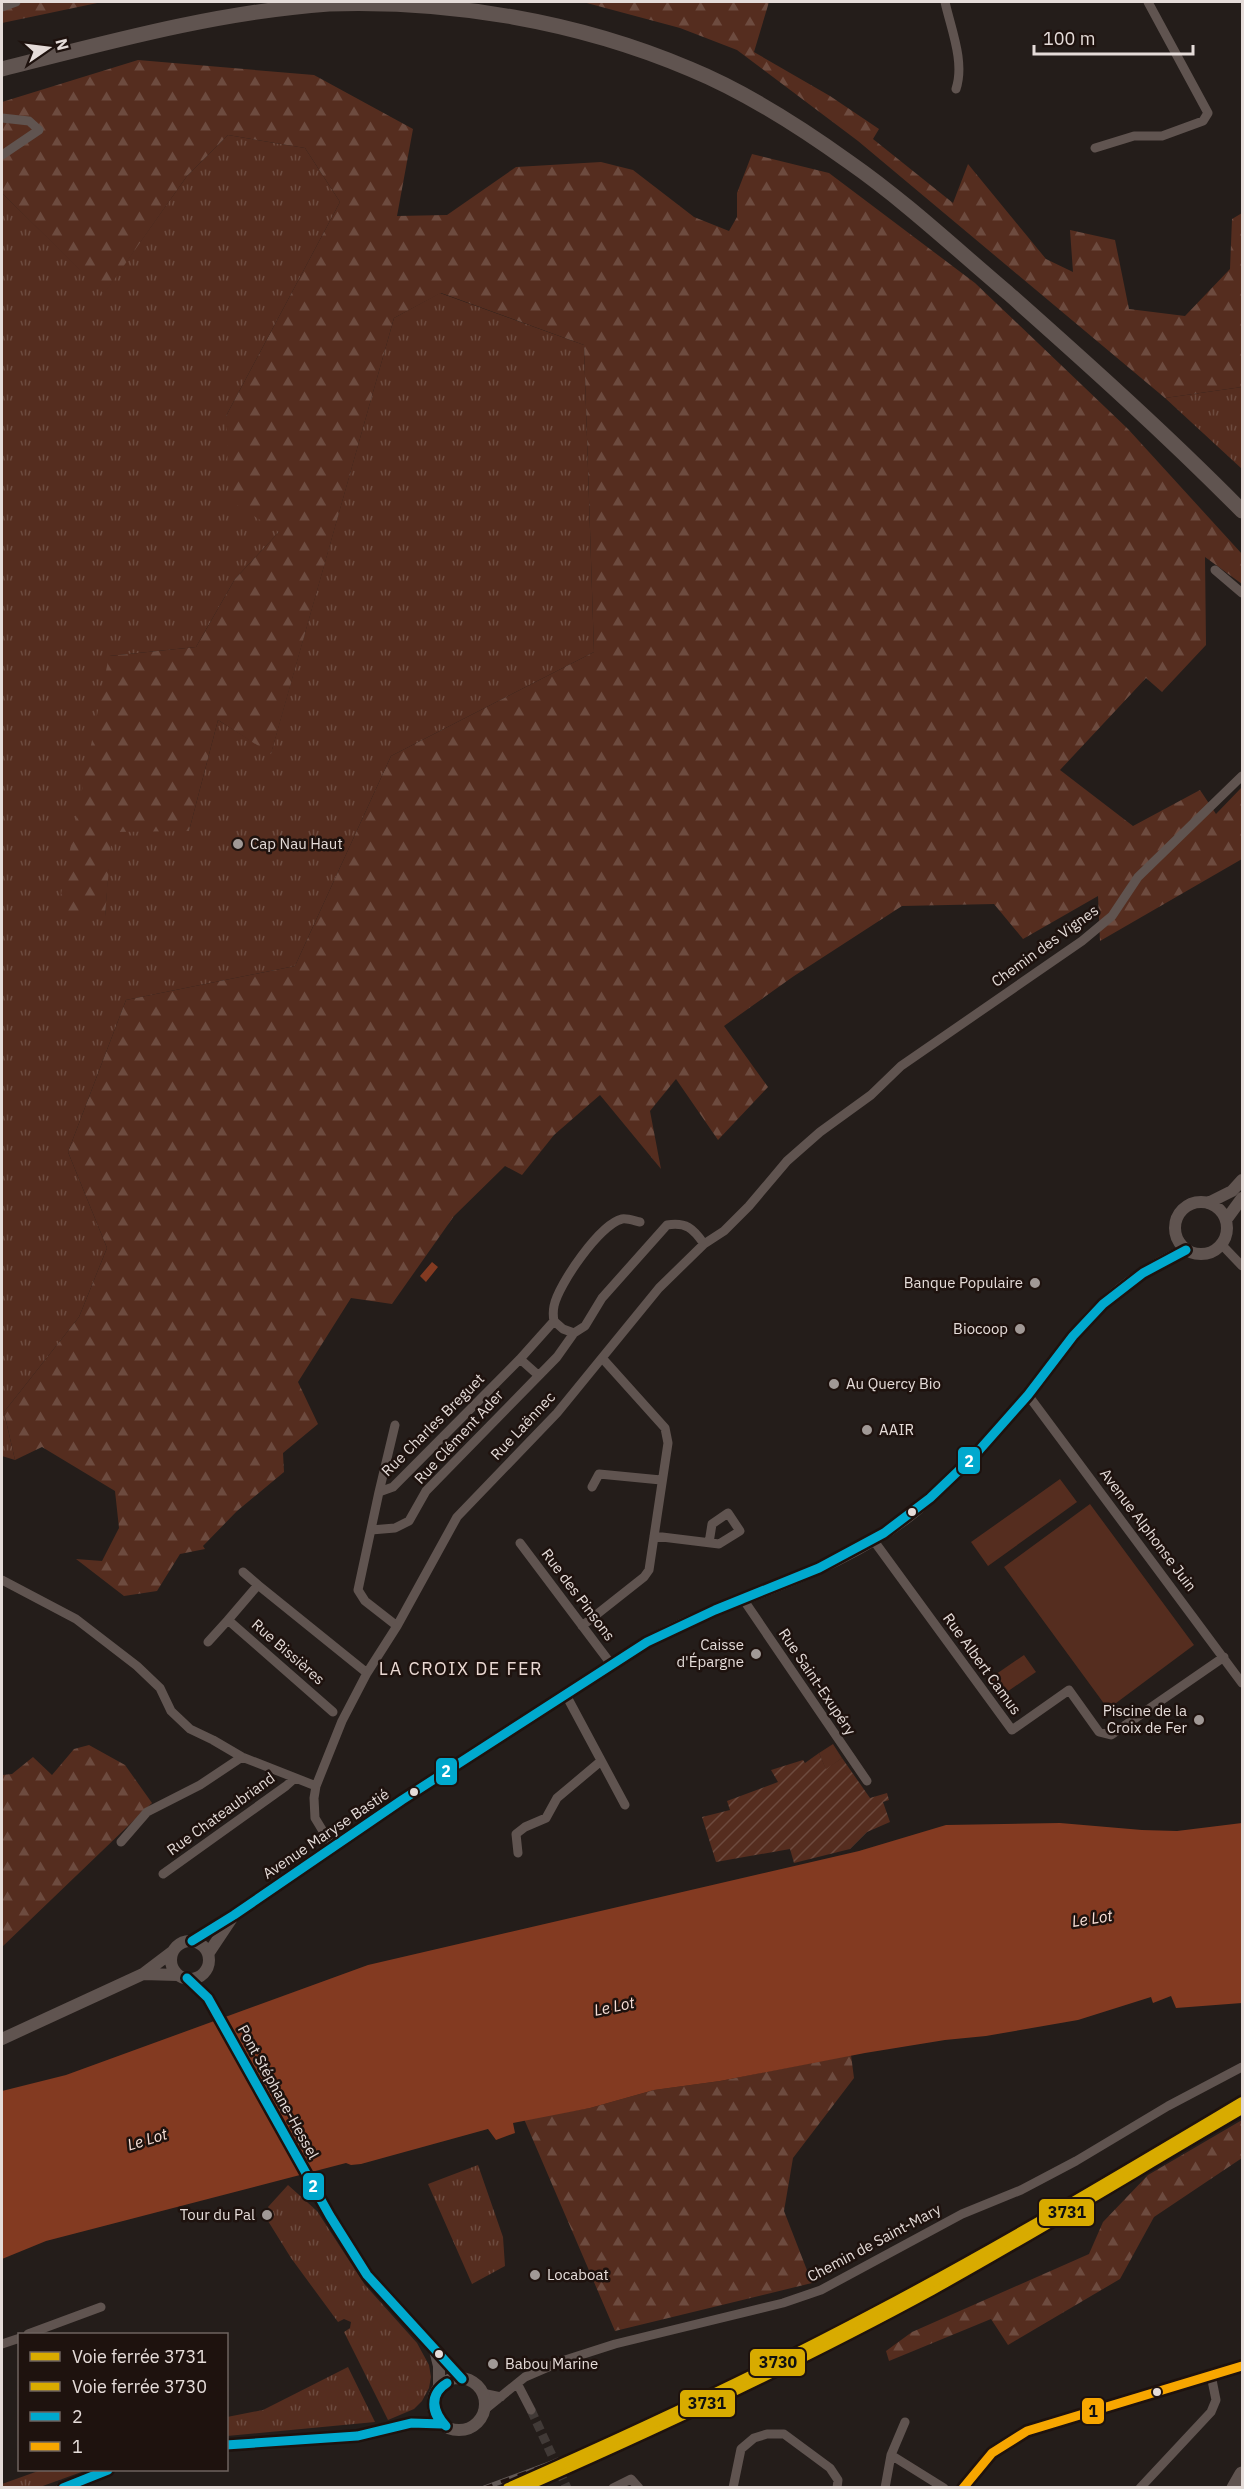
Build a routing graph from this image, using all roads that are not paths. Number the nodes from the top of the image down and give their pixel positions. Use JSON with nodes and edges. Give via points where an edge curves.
{"nodes":[{"id":1,"x":16,"y":2,"type":"edge"},
{"id":2,"x":945,"y":2,"type":"edge"},
{"id":3,"x":1149,"y":2,"type":"edge"},
{"id":4,"x":2,"y":7,"type":"edge"},
{"id":5,"x":2,"y":69,"type":"edge"},
{"id":6,"x":956,"y":89,"type":"dead end"},
{"id":7,"x":2,"y":118,"type":"edge"},
{"id":8,"x":1095,"y":148,"type":"dead end"},
{"id":9,"x":2,"y":155,"type":"edge"},
{"id":10,"x":1104,"y":378,"type":"junction"},
{"id":11,"x":1242,"y":500,"type":"edge"},
{"id":12,"x":1242,"y":511,"type":"edge"},
{"id":13,"x":1215,"y":570,"type":"dead end"},
{"id":14,"x":1242,"y":593,"type":"edge"},
{"id":15,"x":1242,"y":776,"type":"edge"},
{"id":16,"x":871,"y":1095,"type":"joint"},
{"id":17,"x":1242,"y":1180,"type":"edge"},
{"id":18,"x":1242,"y":1198,"type":"edge"},
{"id":19,"x":1208,"y":1203,"type":"junction"},
{"id":20,"x":1226,"y":1220,"type":"junction"},
{"id":21,"x":640,"y":1222,"type":"dead end"},
{"id":22,"x":1176,"y":1237,"type":"junction"},
{"id":23,"x":704,"y":1244,"type":"junction"},
{"id":24,"x":1221,"y":1244,"type":"junction"},
{"id":25,"x":1186,"y":1250,"type":"junction"},
{"id":26,"x":1156,"y":1263,"type":"junction"},
{"id":27,"x":1242,"y":1266,"type":"edge"},
{"id":28,"x":554,"y":1320,"type":"junction"},
{"id":29,"x":574,"y":1333,"type":"junction"},
{"id":30,"x":520,"y":1359,"type":"junction"},
{"id":31,"x":603,"y":1359,"type":"junction"},
{"id":32,"x":538,"y":1376,"type":"junction"},
{"id":33,"x":1028,"y":1395,"type":"junction"},
{"id":34,"x":394,"y":1425,"type":"dead end"},
{"id":35,"x":662,"y":1480,"type":"junction"},
{"id":36,"x":592,"y":1487,"type":"dead end"},
{"id":37,"x":380,"y":1492,"type":"junction"},
{"id":38,"x":371,"y":1530,"type":"junction"},
{"id":39,"x":654,"y":1536,"type":"junction"},
{"id":40,"x":874,"y":1541,"type":"junction"},
{"id":41,"x":709,"y":1543,"type":"dead end"},
{"id":42,"x":520,"y":1544,"type":"dead end"},
{"id":43,"x":243,"y":1572,"type":"dead end"},
{"id":44,"x":2,"y":1580,"type":"edge"},
{"id":45,"x":258,"y":1585,"type":"junction"},
{"id":46,"x":743,"y":1599,"type":"junction"},
{"id":47,"x":228,"y":1620,"type":"junction"},
{"id":48,"x":397,"y":1626,"type":"junction"},
{"id":49,"x":582,"y":1626,"type":"junction"},
{"id":50,"x":208,"y":1642,"type":"dead end"},
{"id":51,"x":1224,"y":1657,"type":"junction"},
{"id":52,"x":611,"y":1664,"type":"junction"},
{"id":53,"x":367,"y":1673,"type":"junction"},
{"id":54,"x":1242,"y":1683,"type":"edge"},
{"id":55,"x":566,"y":1695,"type":"junction"},
{"id":56,"x":333,"y":1712,"type":"dead end"},
{"id":57,"x":242,"y":1757,"type":"junction"},
{"id":58,"x":601,"y":1761,"type":"junction"},
{"id":59,"x":295,"y":1778,"type":"junction"},
{"id":60,"x":867,"y":1781,"type":"dead end"},
{"id":61,"x":316,"y":1786,"type":"junction"},
{"id":62,"x":625,"y":1805,"type":"dead end"},
{"id":63,"x":121,"y":1842,"type":"dead end"},
{"id":64,"x":332,"y":1846,"type":"junction"},
{"id":65,"x":518,"y":1853,"type":"dead end"},
{"id":66,"x":163,"y":1874,"type":"dead end"},
{"id":67,"x":234,"y":1915,"type":"junction"},
{"id":68,"x":192,"y":1941,"type":"junction"},
{"id":69,"x":172,"y":1952,"type":"junction"},
{"id":70,"x":208,"y":1954,"type":"junction"},
{"id":71,"x":205,"y":1971,"type":"junction"},
{"id":72,"x":143,"y":1974,"type":"junction"},
{"id":73,"x":183,"y":1977,"type":"junction"},
{"id":74,"x":202,"y":1986,"type":"junction"},
{"id":75,"x":2,"y":2039,"type":"edge"},
{"id":76,"x":1242,"y":2067,"type":"edge"},
{"id":77,"x":101,"y":2307,"type":"dead end"},
{"id":78,"x":31,"y":2333,"type":"edge"},
{"id":79,"x":18,"y":2339,"type":"edge"},
{"id":80,"x":2,"y":2344,"type":"edge"},
{"id":81,"x":435,"y":2348,"type":"junction"},
{"id":82,"x":1242,"y":2366,"type":"edge"},
{"id":83,"x":1211,"y":2375,"type":"junction"},
{"id":84,"x":462,"y":2379,"type":"junction"},
{"id":85,"x":518,"y":2385,"type":"junction"},
{"id":86,"x":439,"y":2388,"type":"junction"},
{"id":87,"x":482,"y":2393,"type":"junction"},
{"id":88,"x":501,"y":2397,"type":"junction"},
{"id":89,"x":433,"y":2404,"type":"junction"},
{"id":90,"x":531,"y":2410,"type":"tunnel mouth"},
{"id":91,"x":483,"y":2411,"type":"junction"},
{"id":92,"x":905,"y":2422,"type":"dead end"},
{"id":93,"x":411,"y":2423,"type":"junction"},
{"id":94,"x":442,"y":2424,"type":"junction"},
{"id":95,"x":228,"y":2445,"type":"edge"},
{"id":96,"x":891,"y":2455,"type":"junction"},
{"id":97,"x":103,"y":2471,"type":"edge"},
{"id":98,"x":1242,"y":2474,"type":"edge"},
{"id":99,"x":62,"y":2487,"type":"edge"},
{"id":100,"x":613,"y":2487,"type":"edge"},
{"id":101,"x":639,"y":2487,"type":"edge"},
{"id":102,"x":733,"y":2487,"type":"edge"},
{"id":103,"x":837,"y":2487,"type":"edge"},
{"id":104,"x":885,"y":2487,"type":"edge"},
{"id":105,"x":944,"y":2487,"type":"edge"},
{"id":106,"x":963,"y":2487,"type":"edge"},
{"id":107,"x":1140,"y":2487,"type":"edge"},
{"id":108,"x":1234,"y":2487,"type":"edge"}],
"edges":[{"from":1,"to":4,"type":"street"},
{"from":2,"to":6,"type":"street","via":[[959,64]]},
{"from":3,"to":8,"type":"street","via":[[1208,112],[1203,121],[1162,136],[1134,136]]},
{"from":5,"to":10,"type":"main road","via":[[193,23],[268,9],[332,3],[450,6],[514,15],[575,30],[692,69],[800,128],[911,210]]},
{"from":7,"to":9,"type":"street","via":[[29,121],[39,130]]},
{"from":10,"to":11,"type":"main road","via":[[1161,421]]},
{"from":10,"to":12,"type":"main road","via":[[1209,475]]},
{"from":13,"to":14,"type":"street"},
{"from":15,"to":16,"type":"street","name":"Chemin des Vignes","via":[[1138,877],[1112,916],[1097,929],[901,1066]]},
{"from":16,"to":23,"type":"street","name":"Rue Laënnec","via":[[795,1153],[749,1206]]},
{"from":17,"to":19,"type":"street","name":"Avenue Maryse Bastié","via":[[1232,1191]]},
{"from":18,"to":20,"type":"street"},
{"from":19,"to":20,"type":"street","via":[[1219,1209]]},
{"from":19,"to":22,"type":"street","name":"Avenue Maryse Bastié","via":[[1191,1204],[1181,1212],[1175,1226]]},
{"from":20,"to":24,"type":"street","via":[[1227,1233]]},
{"from":21,"to":28,"type":"street","via":[[623,1219],[609,1225],[586,1251],[560,1288],[553,1308]]},
{"from":22,"to":25,"type":"street"},
{"from":22,"to":26,"type":"street","name":"Avenue Maryse Bastié"},
{"from":23,"to":29,"type":"street","name":"Rue Clément Ader","via":[[690,1226],[667,1225],[602,1298],[585,1326]]},
{"from":23,"to":31,"type":"street","name":"Rue Laënnec","via":[[659,1288]]},
{"from":24,"to":25,"type":"street","name":"Avenue Maryse Bastié","via":[[1205,1254]]},
{"from":24,"to":27,"type":"street"},
{"from":25,"to":26,"type":"street","name":"Avenue Maryse Bastié"},
{"from":26,"to":33,"type":"street","name":"Avenue Maryse Bastié","via":[[1103,1304]]},
{"from":28,"to":29,"type":"street"},
{"from":28,"to":30,"type":"street","name":"Rue Charles Breguet"},
{"from":29,"to":32,"type":"street","name":"Rue Clément Ader"},
{"from":30,"to":32,"type":"street"},
{"from":30,"to":37,"type":"street","name":"Rue Charles Breguet","via":[[393,1487]]},
{"from":31,"to":35,"type":"street","via":[[665,1428],[668,1443]]},
{"from":31,"to":48,"type":"street","name":"Rue Laënnec","via":[[557,1413],[456,1517]]},
{"from":32,"to":38,"type":"street","name":"Rue Clément Ader","via":[[426,1491],[409,1521],[395,1528]]},
{"from":33,"to":40,"type":"street","name":"Avenue Maryse Bastié","via":[[945,1485]]},
{"from":33,"to":51,"type":"street","name":"Avenue Alphonse Juin"},
{"from":34,"to":37,"type":"street"},
{"from":35,"to":36,"type":"street","via":[[599,1474]]},
{"from":35,"to":39,"type":"street"},
{"from":37,"to":38,"type":"street","name":"Rue Charles Breguet"},
{"from":38,"to":48,"type":"street","name":"Rue Charles Breguet","via":[[358,1590],[365,1601]]},
{"from":39,"to":41,"type":"street"},
{"from":39,"to":49,"type":"street","via":[[649,1570],[644,1578]]},
{"from":40,"to":46,"type":"street","name":"Avenue Maryse Bastié","via":[[826,1567]]},
{"from":40,"to":51,"type":"street","name":"Rue Albert Camus","via":[[1012,1730],[1069,1690],[1099,1732],[1111,1735]]},
{"from":42,"to":49,"type":"street","name":"Rue des Pinsons"},
{"from":43,"to":45,"type":"street"},
{"from":44,"to":57,"type":"street","via":[[76,1619],[160,1688],[180,1721]]},
{"from":45,"to":47,"type":"street","name":"Rue Bissières"},
{"from":45,"to":53,"type":"street","name":"Rue Bissières"},
{"from":46,"to":52,"type":"street","name":"Avenue Maryse Bastié","via":[[675,1627]]},
{"from":46,"to":60,"type":"street","name":"Rue Saint-Exupéry"},
{"from":47,"to":50,"type":"street"},
{"from":47,"to":56,"type":"street","name":"Rue Bissières"},
{"from":48,"to":53,"type":"street","name":"Rue Laënnec"},
{"from":49,"to":52,"type":"street","name":"Rue des Pinsons"},
{"from":51,"to":54,"type":"street","name":"Avenue Alphonse Juin"},
{"from":52,"to":55,"type":"street","name":"Avenue Maryse Bastié"},
{"from":53,"to":61,"type":"street","name":"Rue Laënnec","via":[[342,1721]]},
{"from":55,"to":58,"type":"street"},
{"from":55,"to":64,"type":"street","name":"Avenue Maryse Bastié"},
{"from":57,"to":59,"type":"street"},
{"from":57,"to":63,"type":"street","via":[[200,1785],[147,1812]]},
{"from":58,"to":62,"type":"street"},
{"from":58,"to":65,"type":"street","via":[[557,1798],[546,1818],[516,1834]]},
{"from":59,"to":61,"type":"street"},
{"from":59,"to":66,"type":"street","name":"Rue Chateaubriand"},
{"from":61,"to":64,"type":"street","name":"Rue Laënnec","via":[[315,1818]]},
{"from":64,"to":67,"type":"street","name":"Avenue Maryse Bastié"},
{"from":67,"to":68,"type":"street","name":"Avenue Maryse Bastié"},
{"from":67,"to":70,"type":"street","name":"Avenue Maryse Bastié"},
{"from":68,"to":69,"type":"street","via":[[182,1942]]},
{"from":68,"to":70,"type":"street","via":[[202,1945]]},
{"from":69,"to":72,"type":"street"},
{"from":69,"to":73,"type":"street","via":[[171,1964]]},
{"from":70,"to":71,"type":"street"},
{"from":71,"to":73,"type":"street","via":[[194,1978]]},
{"from":71,"to":74,"type":"street"},
{"from":72,"to":73,"type":"street"},
{"from":72,"to":75,"type":"street"},
{"from":73,"to":74,"type":"street"},
{"from":74,"to":81,"type":"street","name":"Pont Stéphane-Hessel","via":[[321,2201],[367,2275]]},
{"from":76,"to":85,"type":"street","name":"Chemin de Saint-Mary","via":[[1076,2162],[939,2226],[821,2290],[615,2344],[561,2361],[525,2377]]},
{"from":77,"to":78,"type":"street"},
{"from":79,"to":80,"type":"street"},
{"from":81,"to":84,"type":"street","name":"Pont Stéphane-Hessel"},
{"from":81,"to":86,"type":"street"},
{"from":82,"to":83,"type":"street"},
{"from":83,"to":106,"type":"street","via":[[1028,2432],[992,2453]]},
{"from":83,"to":107,"type":"street","via":[[1216,2400],[1211,2412]]},
{"from":84,"to":86,"type":"street","via":[[446,2382]]},
{"from":84,"to":87,"type":"street"},
{"from":85,"to":88,"type":"street","name":"Chemin de Saint-Mary"},
{"from":85,"to":90,"type":"street"},
{"from":86,"to":89,"type":"street"},
{"from":87,"to":88,"type":"street"},
{"from":87,"to":91,"type":"street"},
{"from":88,"to":91,"type":"street","name":"Chemin de Saint-Mary"},
{"from":89,"to":93,"type":"street"},
{"from":89,"to":94,"type":"street"},
{"from":91,"to":94,"type":"street","via":[[469,2428],[453,2430]]},
{"from":92,"to":96,"type":"street"},
{"from":93,"to":94,"type":"street"},
{"from":93,"to":95,"type":"street","via":[[357,2436]]},
{"from":96,"to":104,"type":"street"},
{"from":96,"to":105,"type":"street"},
{"from":97,"to":99,"type":"street"},
{"from":98,"to":108,"type":"main road"},
{"from":100,"to":101,"type":"street","via":[[631,2479]]},
{"from":102,"to":103,"type":"street","via":[[741,2449],[754,2438],[784,2434],[830,2468],[838,2480]]}]}
